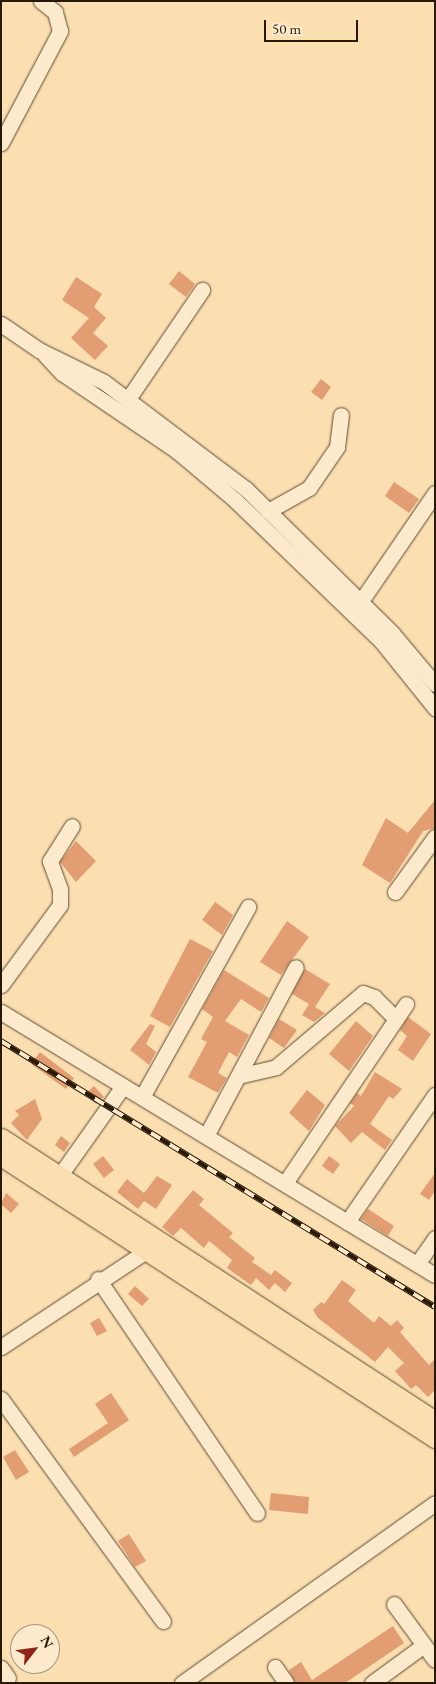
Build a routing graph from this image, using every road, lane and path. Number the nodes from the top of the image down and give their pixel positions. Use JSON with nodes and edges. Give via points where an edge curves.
{"nodes":[{"id":1,"x":41,"y":1,"type":"edge"},
{"id":2,"x":1,"y":143,"type":"edge"},
{"id":3,"x":202,"y":290,"type":"dead end"},
{"id":4,"x":1,"y":324,"type":"edge"},
{"id":5,"x":39,"y":350,"type":"junction"},
{"id":6,"x":128,"y":399,"type":"junction"},
{"id":7,"x":341,"y":415,"type":"dead end"},
{"id":8,"x":435,"y":492,"type":"edge"},
{"id":9,"x":268,"y":511,"type":"junction"},
{"id":10,"x":362,"y":601,"type":"junction"},
{"id":11,"x":435,"y":684,"type":"edge"},
{"id":12,"x":435,"y":708,"type":"edge"},
{"id":13,"x":72,"y":826,"type":"dead end"},
{"id":14,"x":435,"y":837,"type":"edge"},
{"id":15,"x":395,"y":892,"type":"dead end"},
{"id":16,"x":248,"y":907,"type":"dead end"},
{"id":17,"x":296,"y":967,"type":"dead end"},
{"id":18,"x":1,"y":985,"type":"edge"},
{"id":19,"x":406,"y":1004,"type":"dead end"},
{"id":20,"x":1,"y":1012,"type":"edge"},
{"id":21,"x":396,"y":1018,"type":"junction"},
{"id":22,"x":238,"y":1076,"type":"junction"},
{"id":23,"x":123,"y":1086,"type":"junction"},
{"id":24,"x":435,"y":1095,"type":"edge"},
{"id":25,"x":142,"y":1097,"type":"junction"},
{"id":26,"x":206,"y":1136,"type":"junction"},
{"id":27,"x":1,"y":1138,"type":"edge"},
{"id":28,"x":1,"y":1156,"type":"edge"},
{"id":29,"x":55,"y":1183,"type":"junction"},
{"id":30,"x":285,"y":1183,"type":"junction"},
{"id":31,"x":347,"y":1222,"type":"junction"},
{"id":32,"x":435,"y":1238,"type":"edge"},
{"id":33,"x":146,"y":1250,"type":"junction"},
{"id":34,"x":417,"y":1264,"type":"junction"},
{"id":35,"x":435,"y":1275,"type":"edge"},
{"id":36,"x":98,"y":1279,"type":"junction"},
{"id":37,"x":1,"y":1347,"type":"edge"},
{"id":38,"x":1,"y":1398,"type":"edge"},
{"id":39,"x":435,"y":1421,"type":"edge"},
{"id":40,"x":435,"y":1438,"type":"edge"},
{"id":41,"x":435,"y":1503,"type":"edge"},
{"id":42,"x":256,"y":1513,"type":"dead end"},
{"id":43,"x":394,"y":1604,"type":"dead end"},
{"id":44,"x":163,"y":1621,"type":"dead end"},
{"id":45,"x":424,"y":1645,"type":"junction"},
{"id":46,"x":435,"y":1660,"type":"edge"},
{"id":47,"x":275,"y":1667,"type":"dead end"},
{"id":48,"x":182,"y":1683,"type":"edge"},
{"id":49,"x":286,"y":1683,"type":"edge"},
{"id":50,"x":372,"y":1683,"type":"edge"}],
"edges":[{"from":1,"to":2,"type":"street","via":[[55,12],[60,31]]},
{"from":3,"to":6,"type":"street"},
{"from":4,"to":5,"type":"street"},
{"from":5,"to":6,"type":"street"},
{"from":5,"to":12,"type":"street","via":[[62,373],[177,451],[235,500],[382,642]]},
{"from":6,"to":9,"type":"street","via":[[186,440]]},
{"from":7,"to":9,"type":"street","via":[[337,447],[309,488]]},
{"from":8,"to":10,"type":"street"},
{"from":9,"to":10,"type":"street"},
{"from":10,"to":11,"type":"street"},
{"from":13,"to":18,"type":"street","via":[[50,861],[60,889],[60,905]]},
{"from":14,"to":15,"type":"street"},
{"from":16,"to":25,"type":"street"},
{"from":17,"to":22,"type":"street"},
{"from":19,"to":21,"type":"street"},
{"from":20,"to":23,"type":"street"},
{"from":21,"to":22,"type":"street","via":[[374,997],[363,993],[276,1067]]},
{"from":21,"to":30,"type":"street"},
{"from":22,"to":26,"type":"street"},
{"from":23,"to":25,"type":"street"},
{"from":23,"to":29,"type":"street"},
{"from":24,"to":31,"type":"street"},
{"from":25,"to":26,"type":"street"},
{"from":26,"to":30,"type":"street"},
{"from":27,"to":29,"type":"main road"},
{"from":28,"to":29,"type":"main road"},
{"from":29,"to":33,"type":"main road"},
{"from":29,"to":39,"type":"main road"},
{"from":30,"to":31,"type":"street"},
{"from":31,"to":34,"type":"street"},
{"from":32,"to":34,"type":"street"},
{"from":33,"to":36,"type":"street"},
{"from":33,"to":40,"type":"main road"},
{"from":34,"to":35,"type":"street"},
{"from":36,"to":37,"type":"street"},
{"from":36,"to":42,"type":"street"},
{"from":38,"to":44,"type":"street"},
{"from":41,"to":48,"type":"street"},
{"from":43,"to":45,"type":"street"},
{"from":45,"to":46,"type":"street"},
{"from":45,"to":50,"type":"street"},
{"from":47,"to":49,"type":"street"}]}
